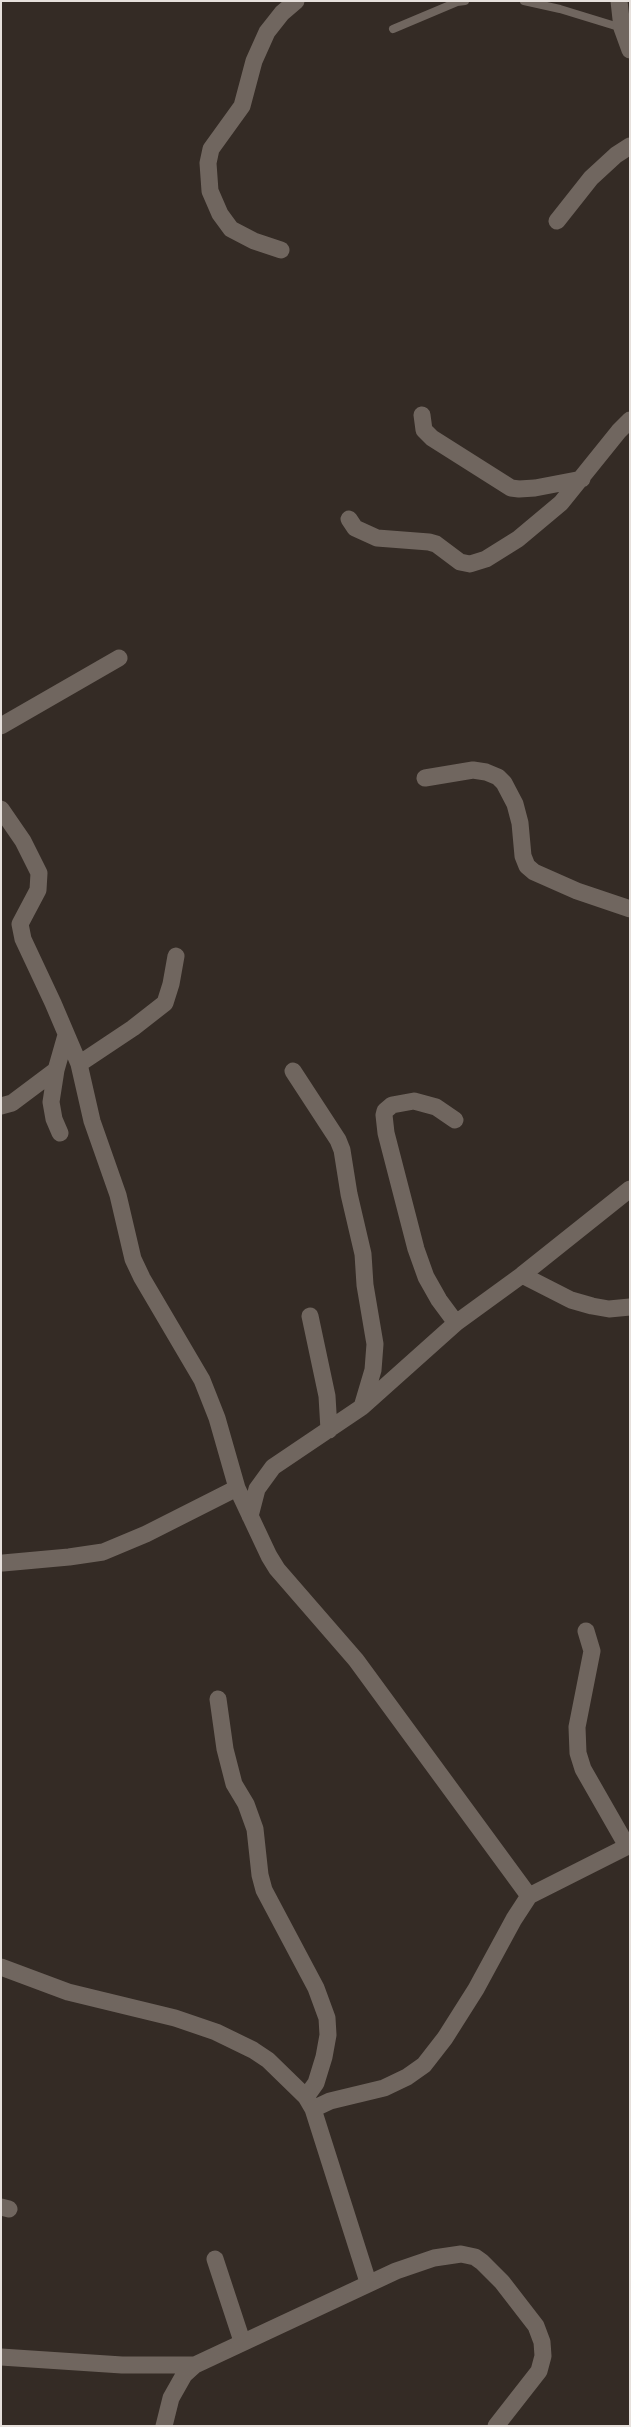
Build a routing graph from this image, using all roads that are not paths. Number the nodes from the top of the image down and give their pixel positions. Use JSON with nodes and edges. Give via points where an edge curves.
{"nodes":[{"id":1,"x":296,"y":1,"type":"edge"},
{"id":2,"x":465,"y":1,"type":"edge"},
{"id":3,"x":524,"y":1,"type":"edge"},
{"id":4,"x":619,"y":1,"type":"edge"},
{"id":5,"x":622,"y":28,"type":"junction"},
{"id":6,"x":393,"y":29,"type":"dead end"},
{"id":7,"x":630,"y":50,"type":"edge"},
{"id":8,"x":630,"y":146,"type":"edge"},
{"id":9,"x":557,"y":221,"type":"dead end"},
{"id":10,"x":280,"y":250,"type":"dead end"},
{"id":11,"x":422,"y":414,"type":"dead end"},
{"id":12,"x":630,"y":420,"type":"edge"},
{"id":13,"x":582,"y":478,"type":"junction"},
{"id":14,"x":349,"y":519,"type":"dead end"},
{"id":15,"x":119,"y":658,"type":"dead end"},
{"id":16,"x":1,"y":726,"type":"edge"},
{"id":17,"x":425,"y":778,"type":"dead end"},
{"id":18,"x":1,"y":809,"type":"edge"},
{"id":19,"x":630,"y":909,"type":"edge"},
{"id":20,"x":176,"y":956,"type":"dead end"},
{"id":21,"x":66,"y":1036,"type":"junction"},
{"id":22,"x":79,"y":1064,"type":"junction"},
{"id":23,"x":56,"y":1070,"type":"junction"},
{"id":24,"x":293,"y":1071,"type":"dead end"},
{"id":25,"x":1,"y":1106,"type":"edge"},
{"id":26,"x":455,"y":1120,"type":"dead end"},
{"id":27,"x":60,"y":1132,"type":"dead end"},
{"id":28,"x":630,"y":1189,"type":"edge"},
{"id":29,"x":522,"y":1275,"type":"junction"},
{"id":30,"x":630,"y":1307,"type":"edge"},
{"id":31,"x":310,"y":1316,"type":"dead end"},
{"id":32,"x":456,"y":1323,"type":"junction"},
{"id":33,"x":362,"y":1408,"type":"junction"},
{"id":34,"x":329,"y":1430,"type":"junction"},
{"id":35,"x":237,"y":1488,"type":"junction"},
{"id":36,"x":250,"y":1516,"type":"junction"},
{"id":37,"x":2,"y":1563,"type":"dead end"},
{"id":38,"x":586,"y":1631,"type":"dead end"},
{"id":39,"x":218,"y":1699,"type":"dead end"},
{"id":40,"x":628,"y":1846,"type":"edge"},
{"id":41,"x":529,"y":1896,"type":"junction"},
{"id":42,"x":1,"y":1967,"type":"edge"},
{"id":43,"x":310,"y":2103,"type":"junction"},
{"id":44,"x":215,"y":2259,"type":"dead end"},
{"id":45,"x":368,"y":2282,"type":"junction"},
{"id":46,"x":242,"y":2341,"type":"junction"},
{"id":47,"x":1,"y":2357,"type":"edge"},
{"id":48,"x":195,"y":2365,"type":"junction"},
{"id":49,"x":164,"y":2426,"type":"edge"},
{"id":50,"x":496,"y":2426,"type":"edge"}],
"edges":[{"from":1,"to":10,"type":"street","via":[[282,13],[267,32],[254,61],[242,106],[211,149],[208,162],[210,191],[220,214],[231,229]]},
{"from":2,"to":6,"type":"lane"},
{"from":3,"to":5,"type":"lane"},
{"from":4,"to":5,"type":"street"},
{"from":5,"to":7,"type":"street"},
{"from":8,"to":9,"type":"street","via":[[591,178]]},
{"from":11,"to":13,"type":"street","via":[[424,430],[432,438],[511,488],[535,488]]},
{"from":12,"to":13,"type":"street"},
{"from":13,"to":14,"type":"street","via":[[561,503],[518,539],[486,559],[470,564],[460,562],[436,544],[429,542],[365,535],[355,528]]},
{"from":15,"to":16,"type":"street"},
{"from":17,"to":19,"type":"street","via":[[473,770],[498,777],[515,804],[520,823],[523,856],[527,866],[534,872],[577,891]]},
{"from":18,"to":21,"type":"street","via":[[23,841],[39,873],[38,890],[22,917],[20,929]]},
{"from":20,"to":22,"type":"street","via":[[172,984],[165,1003]]},
{"from":21,"to":22,"type":"street"},
{"from":21,"to":23,"type":"street"},
{"from":22,"to":35,"type":"street","via":[[92,1121],[118,1195],[133,1259],[202,1380],[219,1425]]},
{"from":23,"to":25,"type":"street","via":[[12,1103]]},
{"from":23,"to":27,"type":"street","via":[[51,1102],[54,1119]]},
{"from":24,"to":33,"type":"street","via":[[342,1150],[363,1254],[365,1285],[375,1344],[373,1370]]},
{"from":26,"to":32,"type":"street","via":[[436,1107],[414,1101],[392,1104],[385,1110],[384,1115],[386,1132],[416,1248],[432,1289]]},
{"from":28,"to":29,"type":"street"},
{"from":29,"to":30,"type":"street","via":[[571,1300],[609,1309]]},
{"from":29,"to":32,"type":"street"},
{"from":31,"to":34,"type":"street","via":[[327,1396]]},
{"from":32,"to":33,"type":"street"},
{"from":33,"to":34,"type":"street"},
{"from":34,"to":36,"type":"street","via":[[273,1467],[257,1489]]},
{"from":35,"to":36,"type":"street"},
{"from":35,"to":37,"type":"street","via":[[146,1534],[103,1552]]},
{"from":36,"to":41,"type":"street","via":[[278,1569],[356,1660]]},
{"from":38,"to":40,"type":"street","via":[[592,1651],[577,1727],[578,1753],[583,1768]]},
{"from":39,"to":43,"type":"street","via":[[225,1749],[234,1784],[246,1804],[255,1829],[264,1890],[313,1981],[327,2018],[328,2035],[324,2057]]},
{"from":40,"to":41,"type":"street"},
{"from":41,"to":43,"type":"street","via":[[476,1989],[445,2038],[424,2065],[384,2088],[330,2101]]},
{"from":42,"to":43,"type":"street","via":[[68,1992],[175,2018],[216,2032],[268,2060]]},
{"from":43,"to":45,"type":"street"},
{"from":44,"to":46,"type":"street"},
{"from":45,"to":46,"type":"street"},
{"from":45,"to":50,"type":"street","via":[[434,2258],[461,2254],[475,2257],[502,2282],[536,2326],[543,2349],[542,2363],[533,2381],[503,2414]]},
{"from":46,"to":48,"type":"street"},
{"from":47,"to":48,"type":"street","via":[[122,2365]]},
{"from":48,"to":49,"type":"street","via":[[184,2375],[171,2398]]}]}
